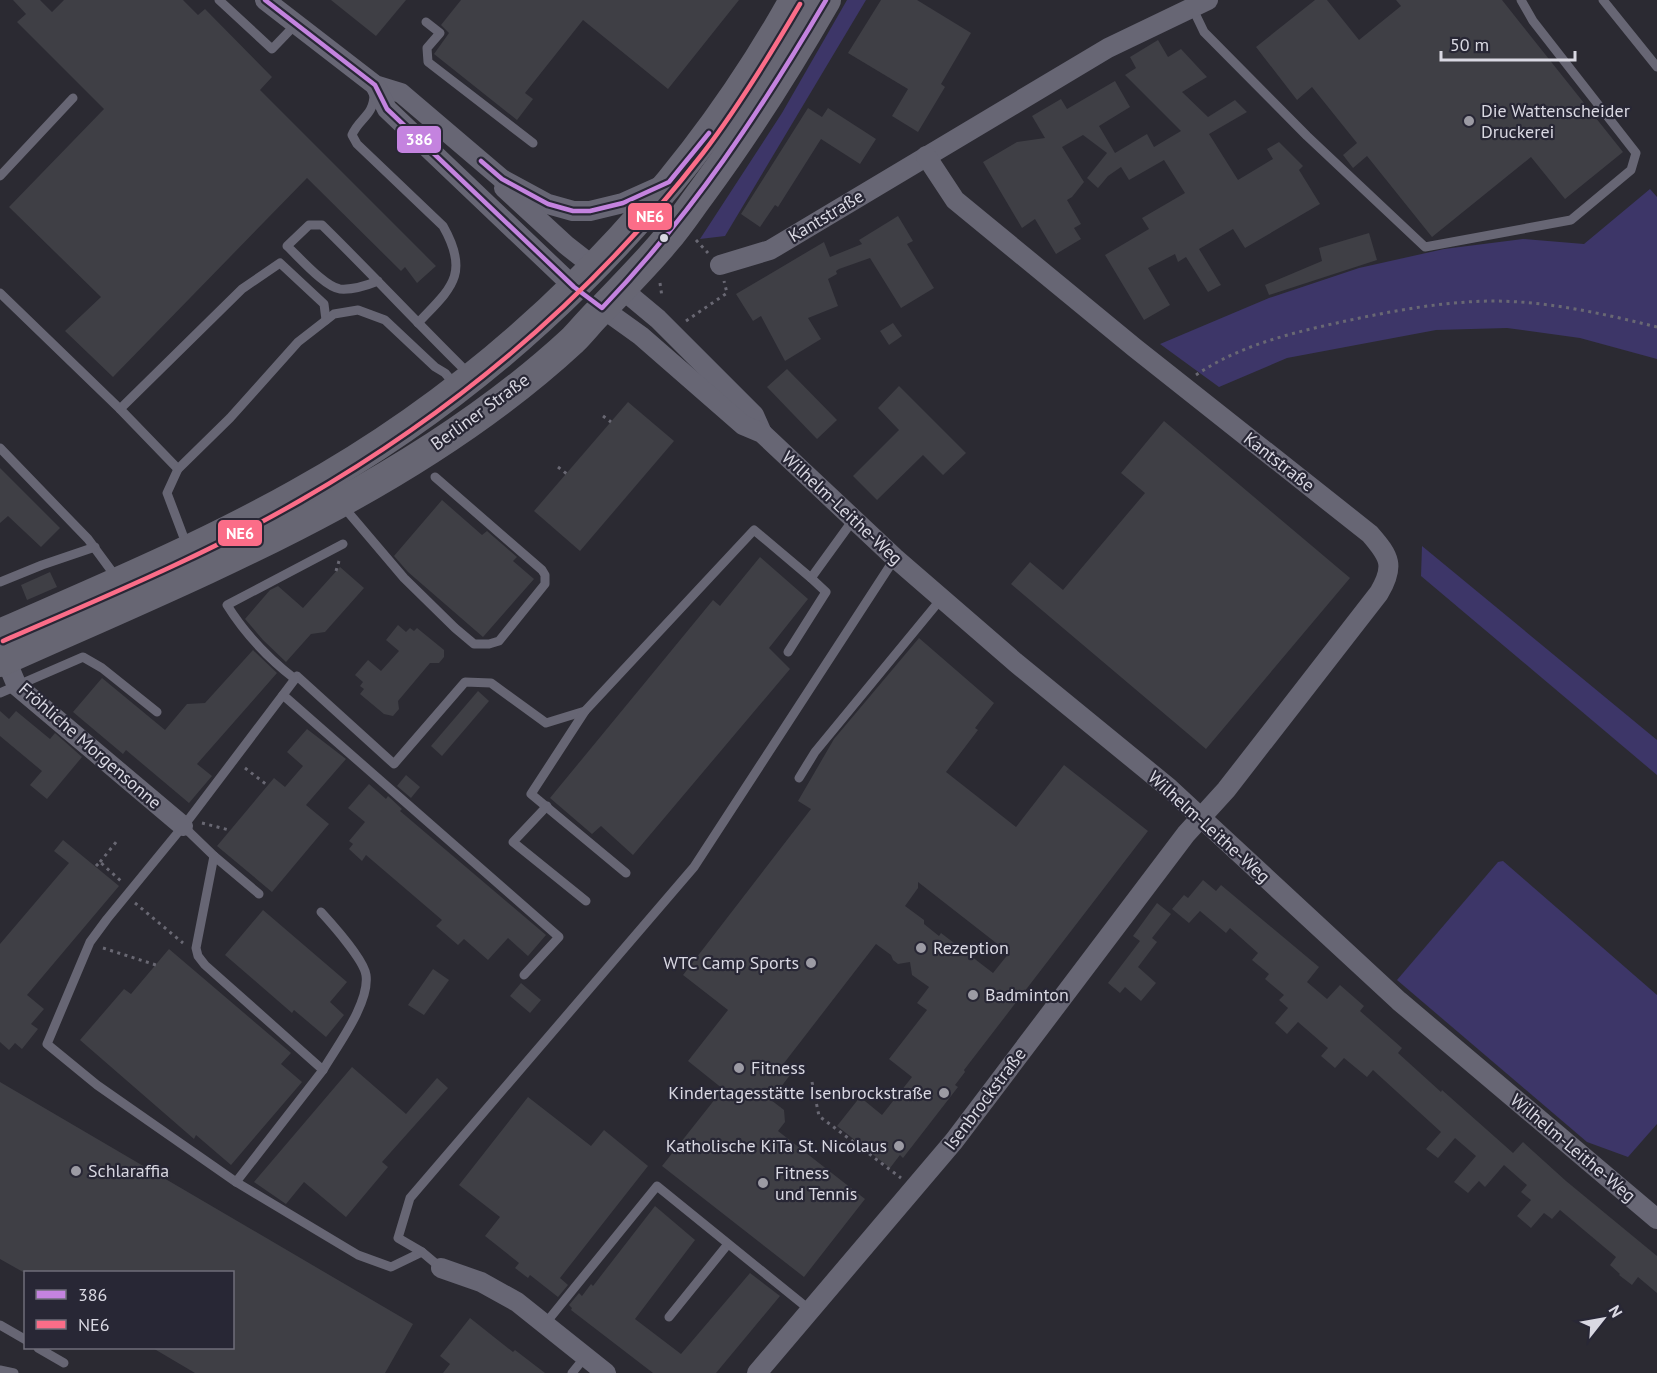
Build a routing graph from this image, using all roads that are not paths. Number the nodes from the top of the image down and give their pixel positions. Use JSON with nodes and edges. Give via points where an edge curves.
{"nodes":[{"id":1,"x":219,"y":0,"type":"edge"},
{"id":2,"x":265,"y":0,"type":"edge"},
{"id":3,"x":794,"y":0,"type":"edge"},
{"id":4,"x":826,"y":0,"type":"edge"},
{"id":5,"x":1521,"y":0,"type":"edge"},
{"id":6,"x":1603,"y":0,"type":"edge"},
{"id":7,"x":1196,"y":2,"type":"edge"},
{"id":8,"x":426,"y":22,"type":"dead end"},
{"id":9,"x":296,"y":24,"type":"junction"},
{"id":10,"x":1657,"y":67,"type":"edge"},
{"id":11,"x":375,"y":85,"type":"junction"},
{"id":12,"x":73,"y":98,"type":"dead end"},
{"id":13,"x":533,"y":143,"type":"dead end"},
{"id":14,"x":926,"y":156,"type":"junction"},
{"id":15,"x":0,"y":176,"type":"edge"},
{"id":16,"x":502,"y":179,"type":"junction"},
{"id":17,"x":669,"y":182,"type":"junction"},
{"id":18,"x":720,"y":265,"type":"road end"},
{"id":19,"x":584,"y":277,"type":"junction"},
{"id":20,"x":378,"y":281,"type":"junction"},
{"id":21,"x":0,"y":293,"type":"edge"},
{"id":22,"x":612,"y":298,"type":"junction"},
{"id":23,"x":326,"y":320,"type":"junction"},
{"id":24,"x":418,"y":323,"type":"junction"},
{"id":25,"x":464,"y":382,"type":"junction"},
{"id":26,"x":120,"y":409,"type":"junction"},
{"id":27,"x":762,"y":433,"type":"junction"},
{"id":28,"x":0,"y":448,"type":"edge"},
{"id":29,"x":178,"y":469,"type":"junction"},
{"id":30,"x":435,"y":477,"type":"dead end"},
{"id":31,"x":339,"y":502,"type":"junction"},
{"id":32,"x":854,"y":520,"type":"junction"},
{"id":33,"x":343,"y":544,"type":"dead end"},
{"id":34,"x":95,"y":547,"type":"junction"},
{"id":35,"x":176,"y":557,"type":"junction"},
{"id":36,"x":895,"y":558,"type":"junction"},
{"id":37,"x":811,"y":578,"type":"junction"},
{"id":38,"x":0,"y":582,"type":"edge"},
{"id":39,"x":119,"y":582,"type":"junction"},
{"id":40,"x":941,"y":598,"type":"junction"},
{"id":41,"x":788,"y":652,"type":"dead end"},
{"id":42,"x":4,"y":667,"type":"edge"},
{"id":43,"x":296,"y":675,"type":"junction"},
{"id":44,"x":284,"y":695,"type":"junction"},
{"id":45,"x":585,"y":711,"type":"junction"},
{"id":46,"x":157,"y":712,"type":"dead end"},
{"id":47,"x":799,"y":778,"type":"dead end"},
{"id":48,"x":547,"y":806,"type":"junction"},
{"id":49,"x":1202,"y":816,"type":"junction"},
{"id":50,"x":186,"y":823,"type":"junction"},
{"id":51,"x":214,"y":856,"type":"junction"},
{"id":52,"x":626,"y":873,"type":"dead end"},
{"id":53,"x":259,"y":894,"type":"dead end"},
{"id":54,"x":586,"y":901,"type":"dead end"},
{"id":55,"x":321,"y":912,"type":"dead end"},
{"id":56,"x":524,"y":975,"type":"dead end"},
{"id":57,"x":323,"y":1070,"type":"junction"},
{"id":58,"x":236,"y":1182,"type":"junction"},
{"id":59,"x":1657,"y":1219,"type":"edge"},
{"id":60,"x":728,"y":1244,"type":"junction"},
{"id":61,"x":422,"y":1252,"type":"junction"},
{"id":62,"x":441,"y":1268,"type":"joint"},
{"id":63,"x":810,"y":1310,"type":"junction"},
{"id":64,"x":669,"y":1317,"type":"dead end"},
{"id":65,"x":544,"y":1324,"type":"junction"},
{"id":66,"x":0,"y":1325,"type":"edge"},
{"id":67,"x":24,"y":1339,"type":"edge"},
{"id":68,"x":41,"y":1349,"type":"edge"},
{"id":69,"x":585,"y":1357,"type":"junction"},
{"id":70,"x":64,"y":1363,"type":"dead end"},
{"id":71,"x":0,"y":1370,"type":"edge"},
{"id":72,"x":14,"y":1373,"type":"edge"},
{"id":73,"x":572,"y":1373,"type":"edge"},
{"id":74,"x":606,"y":1373,"type":"edge"},
{"id":75,"x":757,"y":1373,"type":"edge"}],
"edges":[{"from":1,"to":9,"type":"lane","via":[[272,50]]},
{"from":2,"to":9,"type":"street"},
{"from":3,"to":17,"type":"main road","name":"Berliner Straße","via":[[744,83]]},
{"from":4,"to":22,"type":"main road","name":"Berliner Straße","via":[[736,146],[667,239]]},
{"from":5,"to":7,"type":"lane","via":[[1533,21],[1636,153],[1631,170],[1571,220],[1425,247],[1204,32]]},
{"from":6,"to":10,"type":"lane"},
{"from":7,"to":14,"type":"street","name":"Kantstraße","via":[[1108,48]]},
{"from":8,"to":13,"type":"lane","via":[[440,33],[428,48],[428,62]]},
{"from":9,"to":11,"type":"street"},
{"from":11,"to":16,"type":"street","via":[[401,93]]},
{"from":11,"to":19,"type":"street","via":[[387,109]]},
{"from":11,"to":24,"type":"lane","via":[[369,114],[352,135],[443,226],[456,259],[454,281]]},
{"from":12,"to":15,"type":"lane"},
{"from":14,"to":18,"type":"street","name":"Kantstraße","via":[[770,250]]},
{"from":14,"to":49,"type":"street","name":"Kantstraße","via":[[955,201],[1385,550],[1390,566],[1379,593]]},
{"from":16,"to":17,"type":"street","via":[[548,204],[573,211],[623,203]]},
{"from":16,"to":19,"type":"street","via":[[505,190],[566,245]]},
{"from":17,"to":19,"type":"main road","name":"Berliner Straße"},
{"from":19,"to":22,"type":"main road","name":"Wilhelm-Leithe-Weg"},
{"from":19,"to":25,"type":"main road","name":"Berliner Straße","via":[[518,339]]},
{"from":20,"to":20,"type":"lane","via":[[322,225],[309,225],[287,246],[327,283],[340,289]]},
{"from":20,"to":24,"type":"lane"},
{"from":21,"to":26,"type":"lane"},
{"from":22,"to":27,"type":"street","name":"Wilhelm-Leithe-Weg","via":[[641,336],[743,425]]},
{"from":22,"to":27,"type":"street","name":"Wilhelm-Leithe-Weg","via":[[658,319],[754,415]]},
{"from":22,"to":31,"type":"main road","name":"Berliner Straße","via":[[574,338],[492,405],[430,450]]},
{"from":23,"to":25,"type":"lane","via":[[357,309],[385,320],[435,367]]},
{"from":23,"to":26,"type":"lane","via":[[324,304],[280,264],[242,289]]},
{"from":23,"to":29,"type":"lane","via":[[298,342]]},
{"from":24,"to":25,"type":"lane"},
{"from":25,"to":35,"type":"main road","name":"Berliner Straße","via":[[401,429],[308,488]]},
{"from":26,"to":29,"type":"lane"},
{"from":27,"to":32,"type":"street","name":"Wilhelm-Leithe-Weg"},
{"from":28,"to":34,"type":"lane"},
{"from":29,"to":35,"type":"lane","via":[[167,493],[184,537]]},
{"from":30,"to":31,"type":"lane","via":[[545,575],[545,584],[499,641],[474,644],[455,628],[404,578]]},
{"from":31,"to":42,"type":"main road","name":"Berliner Straße"},
{"from":32,"to":36,"type":"street","name":"Wilhelm-Leithe-Weg"},
{"from":32,"to":37,"type":"lane"},
{"from":33,"to":43,"type":"lane","via":[[227,605],[261,650]]},
{"from":34,"to":38,"type":"lane"},
{"from":34,"to":39,"type":"lane"},
{"from":35,"to":39,"type":"main road","name":"Berliner Straße"},
{"from":36,"to":40,"type":"street","name":"Wilhelm-Leithe-Weg"},
{"from":36,"to":61,"type":"lane","via":[[694,867],[410,1198],[398,1238]]},
{"from":37,"to":41,"type":"lane","via":[[826,592]]},
{"from":37,"to":45,"type":"lane","via":[[754,530]]},
{"from":39,"to":42,"type":"main road","name":"Berliner Straße"},
{"from":40,"to":47,"type":"lane","via":[[815,752]]},
{"from":40,"to":49,"type":"street","name":"Wilhelm-Leithe-Weg"},
{"from":42,"to":46,"type":"lane","via":[[83,657]]},
{"from":42,"to":50,"type":"street","name":"Fröhliche Morgensonne"},
{"from":43,"to":44,"type":"lane"},
{"from":43,"to":45,"type":"lane","via":[[393,764],[465,682],[491,683],[546,723]]},
{"from":44,"to":50,"type":"lane"},
{"from":44,"to":56,"type":"lane","via":[[559,937]]},
{"from":45,"to":48,"type":"lane","via":[[531,794]]},
{"from":48,"to":52,"type":"lane"},
{"from":48,"to":54,"type":"lane","via":[[513,842]]},
{"from":49,"to":59,"type":"street","name":"Wilhelm-Leithe-Weg","via":[[1399,1001]]},
{"from":49,"to":63,"type":"street","name":"Isenbrockstraße","via":[[954,1140]]},
{"from":50,"to":51,"type":"lane","name":"Fröhliche Morgensonne"},
{"from":50,"to":58,"type":"lane","via":[[90,942],[47,1044],[97,1085]]},
{"from":51,"to":53,"type":"lane","name":"Fröhliche Morgensonne"},
{"from":51,"to":57,"type":"lane","via":[[196,948],[198,956]]},
{"from":55,"to":57,"type":"lane","via":[[347,942],[366,974],[364,996]]},
{"from":57,"to":58,"type":"lane"},
{"from":58,"to":61,"type":"lane","via":[[358,1255],[390,1267]]},
{"from":60,"to":63,"type":"lane"},
{"from":60,"to":64,"type":"lane"},
{"from":60,"to":65,"type":"lane","via":[[657,1186]]},
{"from":61,"to":62,"type":"lane"},
{"from":62,"to":65,"type":"street","via":[[481,1282],[517,1302]]},
{"from":63,"to":75,"type":"street","name":"Isenbrockstraße"},
{"from":65,"to":69,"type":"street"},
{"from":66,"to":67,"type":"lane"},
{"from":68,"to":70,"type":"lane"},
{"from":69,"to":73,"type":"lane"},
{"from":69,"to":74,"type":"street"},
{"from":71,"to":72,"type":"lane"}]}
